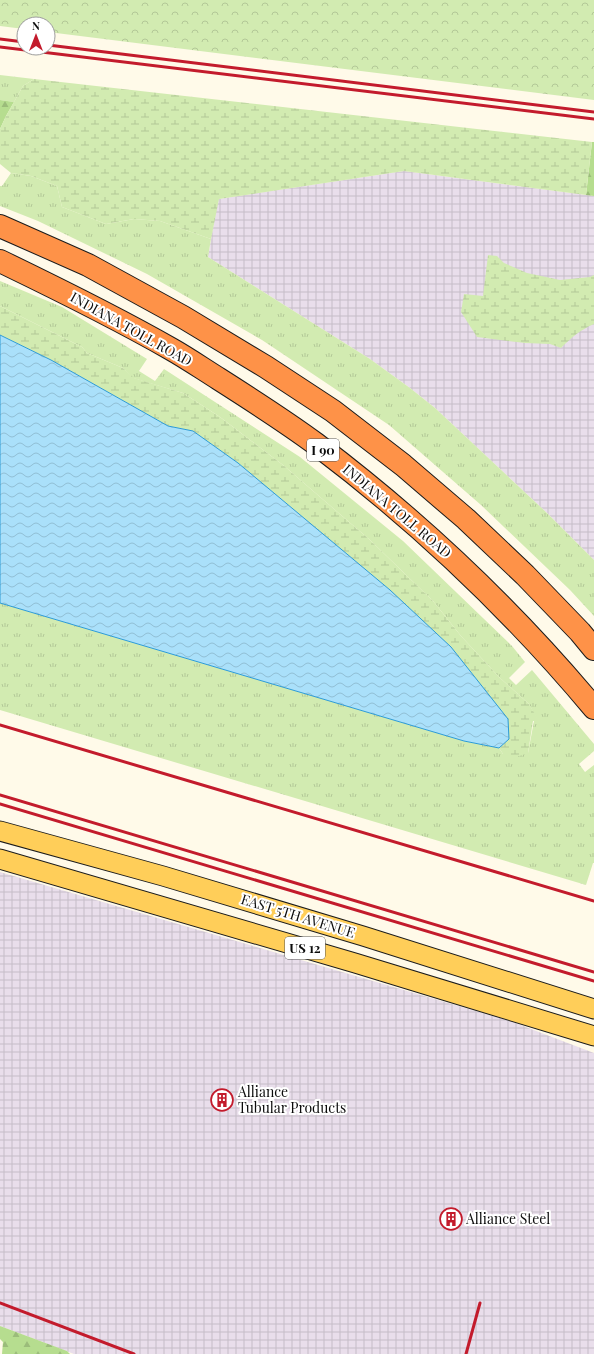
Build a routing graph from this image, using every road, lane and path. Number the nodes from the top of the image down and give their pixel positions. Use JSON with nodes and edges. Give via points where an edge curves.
{"nodes":[{"id":1,"x":0,"y":226,"type":"edge"},
{"id":2,"x":0,"y":261,"type":"edge"},
{"id":3,"x":594,"y":648,"type":"edge"},
{"id":4,"x":594,"y":708,"type":"edge"},
{"id":5,"x":0,"y":831,"type":"edge"},
{"id":6,"x":0,"y":859,"type":"edge"},
{"id":7,"x":594,"y":1009,"type":"edge"},
{"id":8,"x":594,"y":1036,"type":"edge"}],
"edges":[{"from":1,"to":3,"type":"highway","number":"I 90","via":[[88,265],[184,317],[333,411],[403,465],[466,519],[525,575]]},
{"from":2,"to":4,"type":"highway","name":"INDIANA TOLL ROAD","number":"I 90","via":[[80,299],[172,350],[315,443],[380,494],[454,559],[502,606]]},
{"from":5,"to":7,"type":"main road","name":"EAST 5TH AVENUE","number":"US 12","via":[[371,938]]},
{"from":6,"to":8,"type":"main road","name":"EAST 5TH AVENUE","number":"US 12"}]}
